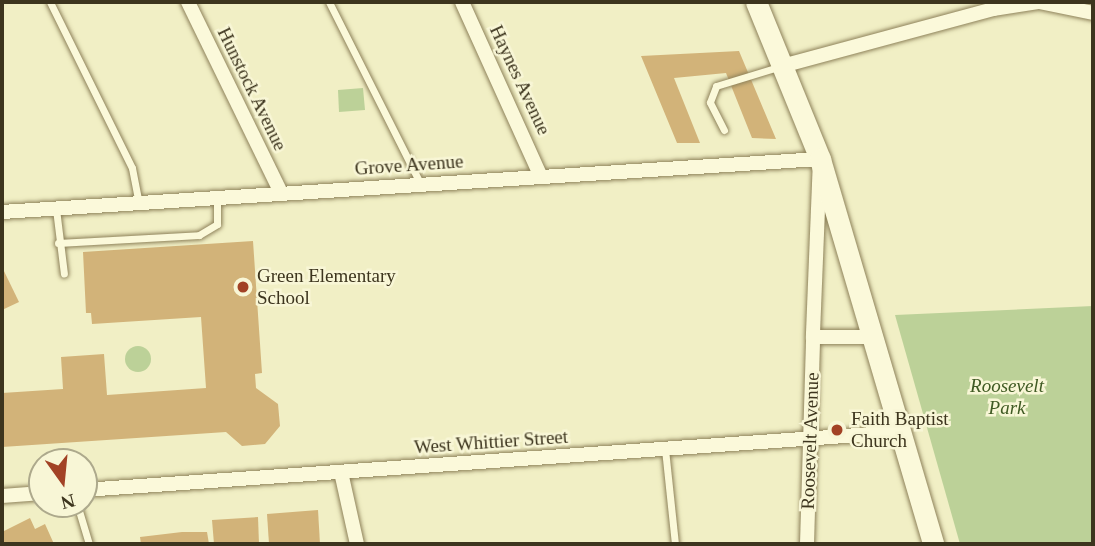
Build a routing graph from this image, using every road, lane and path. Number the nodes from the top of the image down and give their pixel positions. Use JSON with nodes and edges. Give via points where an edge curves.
{"nodes":[{"id":1,"x":51,"y":2,"type":"edge"},
{"id":2,"x":188,"y":2,"type":"edge"},
{"id":3,"x":328,"y":2,"type":"edge"},
{"id":4,"x":462,"y":2,"type":"edge"},
{"id":5,"x":756,"y":2,"type":"edge"},
{"id":6,"x":1023,"y":3,"type":"edge"},
{"id":7,"x":1093,"y":13,"type":"edge"},
{"id":8,"x":782,"y":66,"type":"junction"},
{"id":9,"x":724,"y":130,"type":"dead end"},
{"id":10,"x":820,"y":159,"type":"junction"},
{"id":11,"x":540,"y":175,"type":"junction"},
{"id":12,"x":420,"y":183,"type":"junction"},
{"id":13,"x":281,"y":193,"type":"junction"},
{"id":14,"x":218,"y":196,"type":"junction"},
{"id":15,"x":139,"y":204,"type":"junction"},
{"id":16,"x":3,"y":208,"type":"edge"},
{"id":17,"x":56,"y":209,"type":"junction"},
{"id":18,"x":58,"y":243,"type":"junction"},
{"id":19,"x":64,"y":274,"type":"dead end"},
{"id":20,"x":813,"y":337,"type":"junction"},
{"id":21,"x":874,"y":337,"type":"junction"},
{"id":22,"x":901,"y":432,"type":"junction"},
{"id":23,"x":811,"y":439,"type":"junction"},
{"id":24,"x":665,"y":448,"type":"junction"},
{"id":25,"x":341,"y":472,"type":"junction"},
{"id":26,"x":98,"y":489,"type":"edge"},
{"id":27,"x":28,"y":494,"type":"edge"},
{"id":28,"x":2,"y":496,"type":"edge"},
{"id":29,"x":81,"y":518,"type":"edge"},
{"id":30,"x":89,"y":544,"type":"edge"},
{"id":31,"x":357,"y":544,"type":"edge"},
{"id":32,"x":675,"y":544,"type":"edge"},
{"id":33,"x":807,"y":544,"type":"edge"},
{"id":34,"x":933,"y":544,"type":"edge"}],
"edges":[{"from":1,"to":15,"type":"lane","via":[[132,169]]},
{"from":2,"to":13,"type":"street","name":"Hunstock Avenue"},
{"from":3,"to":12,"type":"lane"},
{"from":4,"to":11,"type":"street","name":"Haynes Avenue"},
{"from":5,"to":8,"type":"main road","name":"Roosevelt Avenue"},
{"from":6,"to":7,"type":"street"},
{"from":6,"to":8,"type":"street"},
{"from":8,"to":9,"type":"lane","via":[[716,86],[710,103]]},
{"from":8,"to":10,"type":"main road","name":"Roosevelt Avenue"},
{"from":10,"to":11,"type":"street","name":"Grove Avenue"},
{"from":10,"to":20,"type":"street","name":"Roosevelt Avenue"},
{"from":10,"to":21,"type":"main road","name":"Roosevelt Avenue"},
{"from":11,"to":12,"type":"street","name":"Grove Avenue"},
{"from":12,"to":13,"type":"street","name":"Grove Avenue"},
{"from":13,"to":14,"type":"street","name":"Grove Avenue"},
{"from":14,"to":15,"type":"street","name":"Grove Avenue"},
{"from":14,"to":18,"type":"lane","via":[[217,224],[211,232]]},
{"from":15,"to":17,"type":"street","name":"Grove Avenue"},
{"from":16,"to":17,"type":"street","name":"Grove Avenue"},
{"from":17,"to":18,"type":"lane"},
{"from":18,"to":19,"type":"lane"},
{"from":20,"to":21,"type":"street"},
{"from":20,"to":23,"type":"street","name":"Roosevelt Avenue"},
{"from":21,"to":22,"type":"main road","name":"Roosevelt Avenue"},
{"from":22,"to":23,"type":"street","name":"West Whittier Street"},
{"from":22,"to":34,"type":"main road","name":"Roosevelt Avenue"},
{"from":23,"to":24,"type":"street","name":"West Whittier Street"},
{"from":23,"to":33,"type":"street","name":"Roosevelt Avenue"},
{"from":24,"to":25,"type":"street","name":"West Whittier Street"},
{"from":24,"to":32,"type":"lane"},
{"from":25,"to":26,"type":"street","name":"West Whittier Street"},
{"from":25,"to":31,"type":"street"},
{"from":27,"to":28,"type":"street"},
{"from":29,"to":30,"type":"lane"}]}
